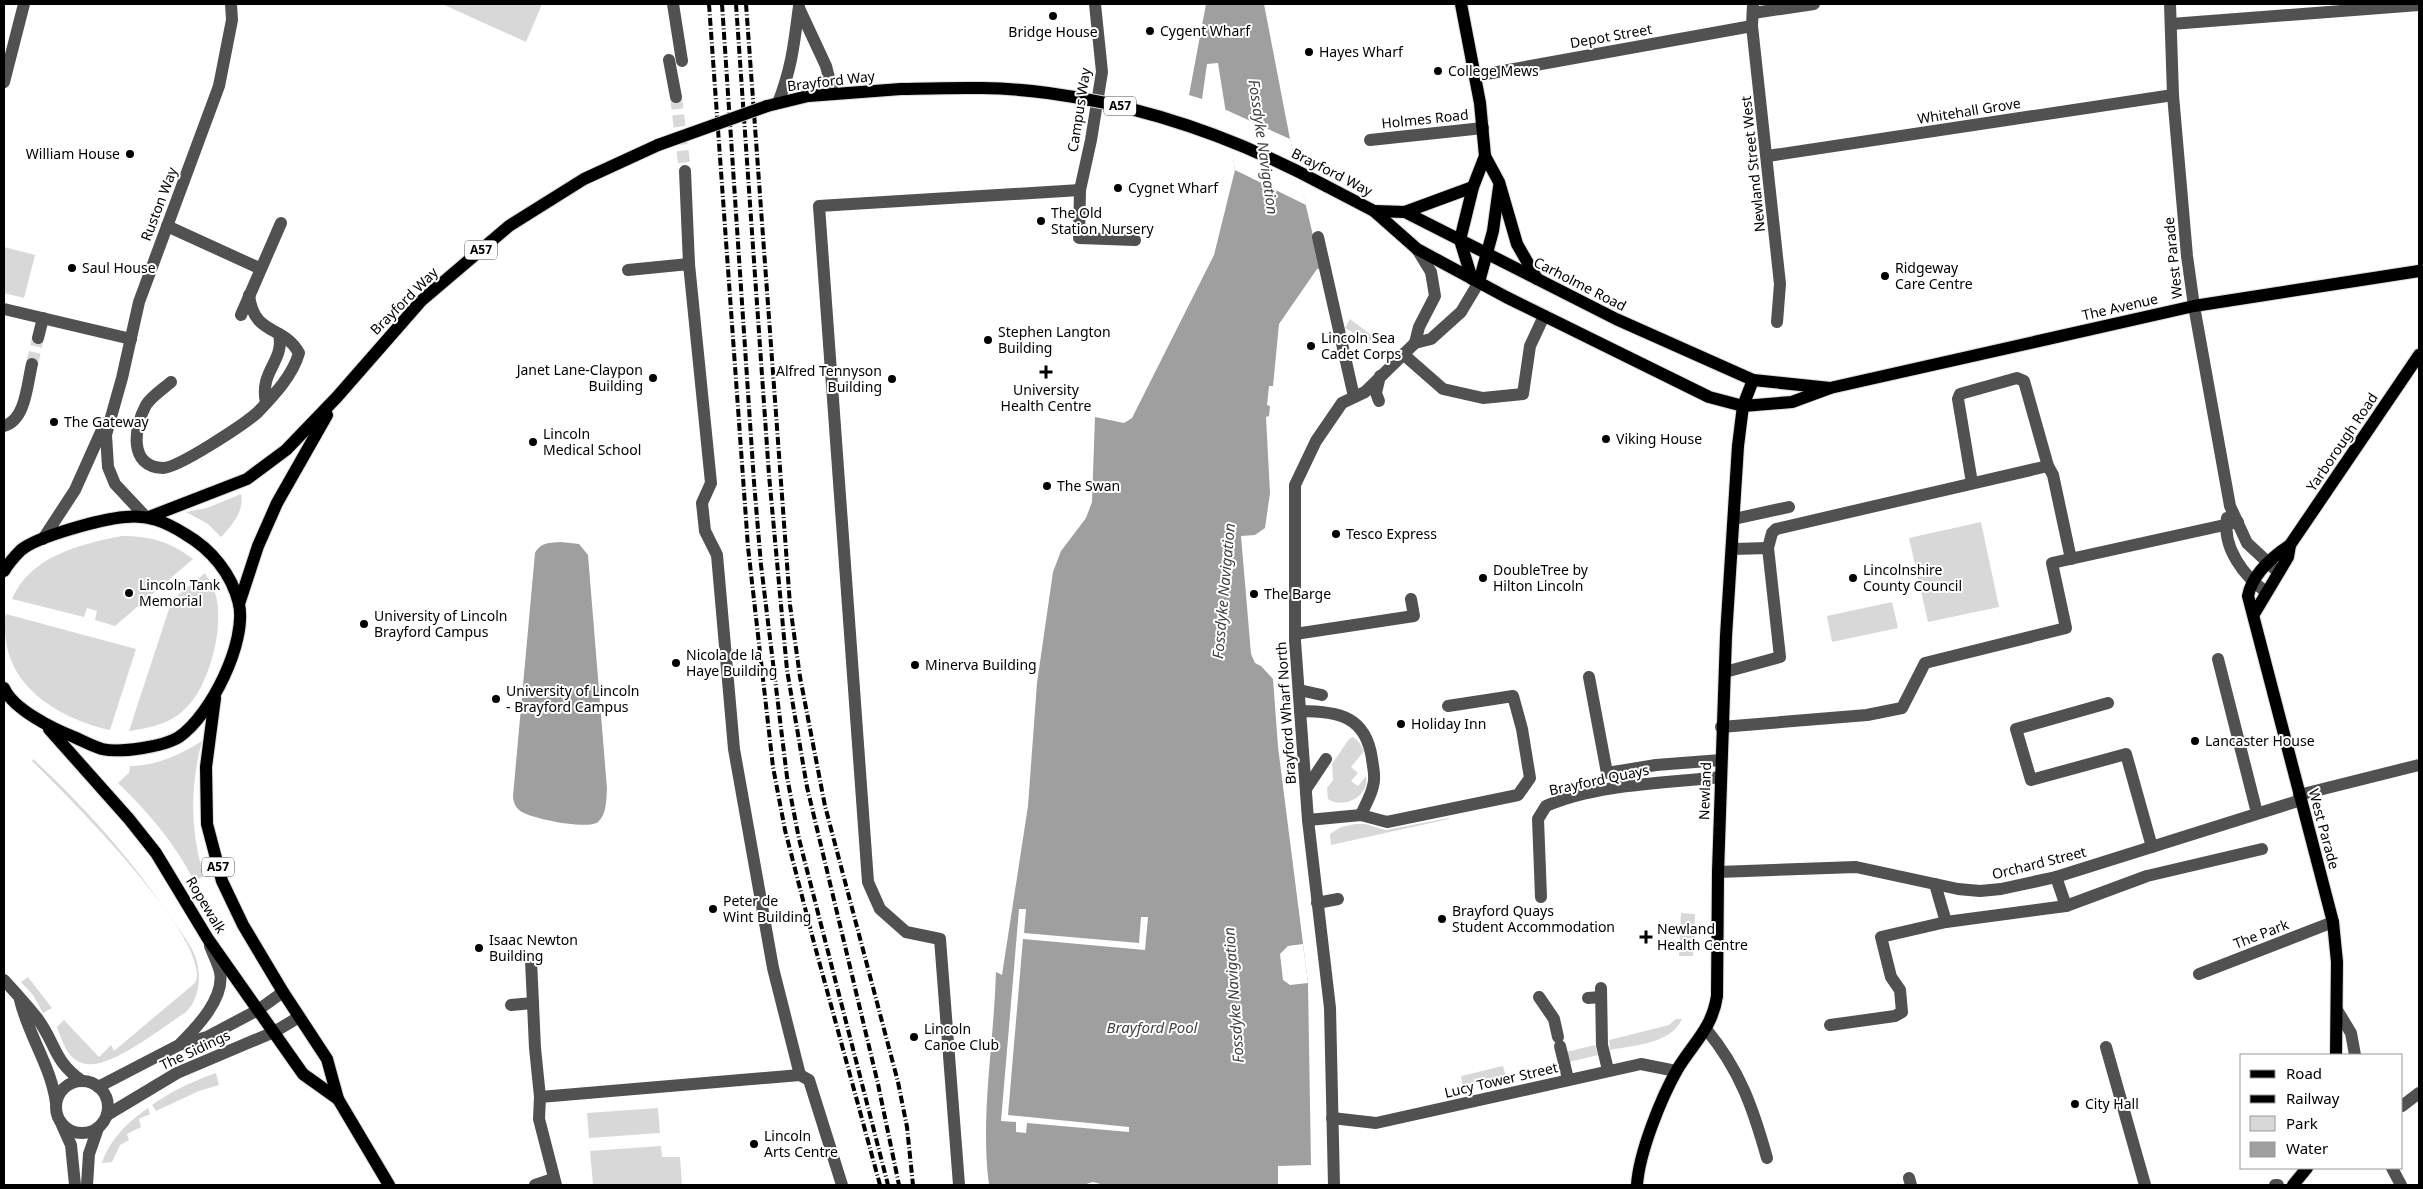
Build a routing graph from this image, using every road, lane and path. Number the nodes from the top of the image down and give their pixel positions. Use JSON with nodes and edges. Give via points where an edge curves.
{"nodes":[{"id":1,"x":24,"y":4,"type":"edge"},
{"id":2,"x":231,"y":4,"type":"edge"},
{"id":3,"x":674,"y":4,"type":"edge"},
{"id":4,"x":1095,"y":4,"type":"edge"},
{"id":5,"x":1461,"y":4,"type":"edge"},
{"id":6,"x":1814,"y":4,"type":"edge"},
{"id":7,"x":2170,"y":4,"type":"edge"},
{"id":8,"x":798,"y":5,"type":"edge"},
{"id":9,"x":2419,"y":5,"type":"edge"},
{"id":10,"x":1753,"y":14,"type":"edge"},
{"id":11,"x":2171,"y":24,"type":"junction"},
{"id":12,"x":669,"y":60,"type":"dead end"},
{"id":13,"x":682,"y":60,"type":"dead end"},
{"id":14,"x":1475,"y":76,"type":"junction"},
{"id":15,"x":4,"y":82,"type":"edge"},
{"id":16,"x":833,"y":93,"type":"junction"},
{"id":17,"x":2174,"y":96,"type":"junction"},
{"id":18,"x":676,"y":98,"type":"tunnel mouth"},
{"id":19,"x":772,"y":104,"type":"junction"},
{"id":20,"x":1483,"y":128,"type":"junction"},
{"id":21,"x":1370,"y":140,"type":"dead end"},
{"id":22,"x":1485,"y":156,"type":"junction"},
{"id":23,"x":1768,"y":156,"type":"junction"},
{"id":24,"x":685,"y":171,"type":"tunnel mouth"},
{"id":25,"x":1499,"y":182,"type":"junction"},
{"id":26,"x":1473,"y":187,"type":"junction"},
{"id":27,"x":1080,"y":190,"type":"junction"},
{"id":28,"x":1374,"y":211,"type":"junction"},
{"id":29,"x":1405,"y":212,"type":"junction"},
{"id":30,"x":281,"y":223,"type":"dead end"},
{"id":31,"x":167,"y":226,"type":"junction"},
{"id":32,"x":1318,"y":237,"type":"dead end"},
{"id":33,"x":1135,"y":240,"type":"dead end"},
{"id":34,"x":1460,"y":240,"type":"junction"},
{"id":35,"x":1417,"y":250,"type":"junction"},
{"id":36,"x":1487,"y":252,"type":"junction"},
{"id":37,"x":689,"y":264,"type":"junction"},
{"id":38,"x":259,"y":268,"type":"junction"},
{"id":39,"x":628,"y":270,"type":"dead end"},
{"id":40,"x":2419,"y":271,"type":"edge"},
{"id":41,"x":1537,"y":279,"type":"junction"},
{"id":42,"x":1475,"y":280,"type":"junction"},
{"id":43,"x":249,"y":295,"type":"junction"},
{"id":44,"x":2194,"y":306,"type":"junction"},
{"id":45,"x":4,"y":309,"type":"edge"},
{"id":46,"x":241,"y":315,"type":"dead end"},
{"id":47,"x":1544,"y":316,"type":"junction"},
{"id":48,"x":43,"y":318,"type":"junction"},
{"id":49,"x":1777,"y":322,"type":"dead end"},
{"id":50,"x":279,"y":334,"type":"junction"},
{"id":51,"x":38,"y":338,"type":"tunnel mouth"},
{"id":52,"x":131,"y":340,"type":"junction"},
{"id":53,"x":1415,"y":342,"type":"junction"},
{"id":54,"x":1403,"y":354,"type":"junction"},
{"id":55,"x":2419,"y":355,"type":"edge"},
{"id":56,"x":32,"y":364,"type":"tunnel mouth"},
{"id":57,"x":1380,"y":376,"type":"junction"},
{"id":58,"x":1753,"y":380,"type":"junction"},
{"id":59,"x":172,"y":382,"type":"dead end"},
{"id":60,"x":1830,"y":388,"type":"junction"},
{"id":61,"x":1354,"y":397,"type":"junction"},
{"id":62,"x":337,"y":398,"type":"junction"},
{"id":63,"x":1378,"y":401,"type":"dead end"},
{"id":64,"x":266,"y":403,"type":"junction"},
{"id":65,"x":1743,"y":406,"type":"junction"},
{"id":66,"x":110,"y":415,"type":"junction"},
{"id":67,"x":4,"y":426,"type":"edge"},
{"id":68,"x":2048,"y":466,"type":"junction"},
{"id":69,"x":1972,"y":483,"type":"junction"},
{"id":70,"x":1790,"y":507,"type":"dead end"},
{"id":71,"x":147,"y":517,"type":"junction"},
{"id":72,"x":1734,"y":519,"type":"junction"},
{"id":73,"x":2232,"y":524,"type":"junction"},
{"id":74,"x":43,"y":539,"type":"junction"},
{"id":75,"x":2290,"y":545,"type":"junction"},
{"id":76,"x":1768,"y":548,"type":"junction"},
{"id":77,"x":22,"y":550,"type":"junction"},
{"id":78,"x":1733,"y":550,"type":"junction"},
{"id":79,"x":4,"y":556,"type":"edge"},
{"id":80,"x":2071,"y":559,"type":"junction"},
{"id":81,"x":2267,"y":563,"type":"junction"},
{"id":82,"x":4,"y":571,"type":"edge"},
{"id":83,"x":2279,"y":573,"type":"junction"},
{"id":84,"x":2253,"y":582,"type":"junction"},
{"id":85,"x":2266,"y":592,"type":"junction"},
{"id":86,"x":1411,"y":598,"type":"dead end"},
{"id":87,"x":239,"y":604,"type":"junction"},
{"id":88,"x":2254,"y":614,"type":"junction"},
{"id":89,"x":1295,"y":634,"type":"junction"},
{"id":90,"x":2218,"y":659,"type":"dead end"},
{"id":91,"x":1724,"y":672,"type":"junction"},
{"id":92,"x":1589,"y":677,"type":"dead end"},
{"id":93,"x":4,"y":688,"type":"edge"},
{"id":94,"x":1299,"y":690,"type":"junction"},
{"id":95,"x":1322,"y":695,"type":"dead end"},
{"id":96,"x":215,"y":698,"type":"junction"},
{"id":97,"x":4,"y":700,"type":"edge"},
{"id":98,"x":2108,"y":703,"type":"dead end"},
{"id":99,"x":1448,"y":706,"type":"dead end"},
{"id":100,"x":1300,"y":711,"type":"junction"},
{"id":101,"x":41,"y":723,"type":"junction"},
{"id":102,"x":1722,"y":727,"type":"junction"},
{"id":103,"x":1326,"y":758,"type":"dead end"},
{"id":104,"x":1721,"y":760,"type":"junction"},
{"id":105,"x":2419,"y":765,"type":"edge"},
{"id":106,"x":1721,"y":778,"type":"junction"},
{"id":107,"x":1306,"y":789,"type":"junction"},
{"id":108,"x":2300,"y":798,"type":"junction"},
{"id":109,"x":2257,"y":813,"type":"junction"},
{"id":110,"x":1361,"y":815,"type":"junction"},
{"id":111,"x":1308,"y":820,"type":"junction"},
{"id":112,"x":2152,"y":847,"type":"junction"},
{"id":113,"x":2262,"y":849,"type":"dead end"},
{"id":114,"x":1718,"y":872,"type":"junction"},
{"id":115,"x":2056,"y":877,"type":"junction"},
{"id":116,"x":1935,"y":884,"type":"junction"},
{"id":117,"x":1541,"y":897,"type":"dead end"},
{"id":118,"x":1338,"y":899,"type":"dead end"},
{"id":119,"x":1317,"y":903,"type":"junction"},
{"id":120,"x":2066,"y":906,"type":"junction"},
{"id":121,"x":1946,"y":922,"type":"junction"},
{"id":122,"x":2333,"y":922,"type":"junction"},
{"id":123,"x":208,"y":939,"type":"junction"},
{"id":124,"x":531,"y":960,"type":"dead end"},
{"id":125,"x":2199,"y":974,"type":"dead end"},
{"id":126,"x":4,"y":980,"type":"edge"},
{"id":127,"x":282,"y":992,"type":"junction"},
{"id":128,"x":1597,"y":994,"type":"dead end"},
{"id":129,"x":1539,"y":996,"type":"dead end"},
{"id":130,"x":20,"y":998,"type":"junction"},
{"id":131,"x":533,"y":1003,"type":"junction"},
{"id":132,"x":512,"y":1005,"type":"dead end"},
{"id":133,"x":258,"y":1010,"type":"junction"},
{"id":134,"x":2337,"y":1010,"type":"junction"},
{"id":135,"x":299,"y":1017,"type":"junction"},
{"id":136,"x":1830,"y":1025,"type":"dead end"},
{"id":137,"x":1706,"y":1029,"type":"junction"},
{"id":138,"x":274,"y":1032,"type":"junction"},
{"id":139,"x":179,"y":1045,"type":"junction"},
{"id":140,"x":2106,"y":1046,"type":"dead end"},
{"id":141,"x":2336,"y":1054,"type":"edge"},
{"id":142,"x":2355,"y":1054,"type":"edge"},
{"id":143,"x":1608,"y":1070,"type":"junction"},
{"id":144,"x":1676,"y":1071,"type":"junction"},
{"id":145,"x":800,"y":1075,"type":"junction"},
{"id":146,"x":1568,"y":1079,"type":"junction"},
{"id":147,"x":82,"y":1081,"type":"junction"},
{"id":148,"x":98,"y":1087,"type":"junction"},
{"id":149,"x":2419,"y":1093,"type":"edge"},
{"id":150,"x":540,"y":1097,"type":"junction"},
{"id":151,"x":338,"y":1099,"type":"junction"},
{"id":152,"x":56,"y":1104,"type":"junction"},
{"id":153,"x":2403,"y":1105,"type":"edge"},
{"id":154,"x":107,"y":1115,"type":"junction"},
{"id":155,"x":1332,"y":1118,"type":"junction"},
{"id":156,"x":60,"y":1122,"type":"junction"},
{"id":157,"x":98,"y":1128,"type":"junction"},
{"id":158,"x":1767,"y":1158,"type":"dead end"},
{"id":159,"x":2306,"y":1169,"type":"edge"},
{"id":160,"x":2393,"y":1169,"type":"edge"},
{"id":161,"x":554,"y":1182,"type":"edge"},
{"id":162,"x":75,"y":1185,"type":"edge"},
{"id":163,"x":87,"y":1185,"type":"edge"},
{"id":164,"x":389,"y":1185,"type":"edge"},
{"id":165,"x":534,"y":1185,"type":"edge"},
{"id":166,"x":842,"y":1185,"type":"edge"},
{"id":167,"x":959,"y":1185,"type":"edge"},
{"id":168,"x":1334,"y":1185,"type":"edge"},
{"id":169,"x":1637,"y":1185,"type":"edge"},
{"id":170,"x":2145,"y":1185,"type":"edge"},
{"id":171,"x":2293,"y":1185,"type":"edge"},
{"id":172,"x":2401,"y":1185,"type":"edge"}],
"edges":[{"from":1,"to":15,"type":"street"},
{"from":2,"to":31,"type":"street","name":"Ruston Way","via":[[232,20],[219,86]]},
{"from":3,"to":13,"type":"street"},
{"from":4,"to":27,"type":"street","name":"Campus Way","via":[[1102,72]]},
{"from":5,"to":14,"type":"main road"},
{"from":6,"to":10,"type":"street","name":"Depot Street"},
{"from":7,"to":11,"type":"street","name":"West Parade"},
{"from":8,"to":16,"type":"street","via":[[826,66]]},
{"from":8,"to":19,"type":"street","via":[[790,74]]},
{"from":9,"to":11,"type":"street"},
{"from":10,"to":14,"type":"street","name":"Depot Street"},
{"from":10,"to":23,"type":"street","name":"Newland Street West"},
{"from":11,"to":17,"type":"street","name":"West Parade"},
{"from":12,"to":18,"type":"street"},
{"from":14,"to":20,"type":"main road"},
{"from":16,"to":19,"type":"main road","name":"Brayford Way","number":"A57"},
{"from":16,"to":28,"type":"main road","name":"Brayford Way","number":"A57","bridge":true,"via":[[988,88],[1048,92],[1113,104],[1180,122],[1253,150]]},
{"from":17,"to":23,"type":"street","name":"Whitehall Grove"},
{"from":17,"to":44,"type":"street","name":"West Parade"},
{"from":19,"to":62,"type":"main road","name":"Brayford Way","number":"A57","bridge":true,"via":[[658,145],[584,179],[509,226],[421,302]]},
{"from":20,"to":21,"type":"street","name":"Holmes Road"},
{"from":20,"to":22,"type":"main road"},
{"from":22,"to":25,"type":"main road"},
{"from":22,"to":26,"type":"main road"},
{"from":23,"to":49,"type":"street","name":"Newland Street West","via":[[1780,284]]},
{"from":24,"to":37,"type":"street"},
{"from":25,"to":36,"type":"main road"},
{"from":25,"to":41,"type":"main road","via":[[1517,244]]},
{"from":26,"to":29,"type":"main road"},
{"from":26,"to":34,"type":"main road"},
{"from":27,"to":33,"type":"street","name":"Campus Way","via":[[1079,238]]},
{"from":27,"to":167,"type":"street","via":[[819,206],[868,882],[880,909],[906,932],[940,939]]},
{"from":28,"to":29,"type":"main road"},
{"from":28,"to":35,"type":"main road"},
{"from":29,"to":34,"type":"main road","name":"Carholme Road"},
{"from":30,"to":38,"type":"street"},
{"from":31,"to":38,"type":"street"},
{"from":31,"to":52,"type":"street","name":"Ruston Way","via":[[138,302]]},
{"from":32,"to":61,"type":"street"},
{"from":34,"to":36,"type":"main road","name":"Carholme Road"},
{"from":34,"to":42,"type":"main road"},
{"from":35,"to":42,"type":"main road"},
{"from":35,"to":53,"type":"street","via":[[1431,272],[1435,296]]},
{"from":36,"to":41,"type":"main road","name":"Carholme Road"},
{"from":36,"to":42,"type":"main road"},
{"from":37,"to":39,"type":"street"},
{"from":37,"to":145,"type":"street","via":[[711,483],[702,503],[705,531],[717,555],[734,749],[773,968]]},
{"from":38,"to":43,"type":"street"},
{"from":40,"to":44,"type":"main road","name":"The Avenue"},
{"from":41,"to":58,"type":"main road","name":"Carholme Road","via":[[1616,319]]},
{"from":42,"to":47,"type":"main road"},
{"from":42,"to":53,"type":"street","name":"Brayford Wharf North","via":[[1461,312],[1431,338]]},
{"from":43,"to":46,"type":"street"},
{"from":43,"to":50,"type":"street","via":[[253,314],[259,323]]},
{"from":44,"to":60,"type":"main road","name":"The Avenue"},
{"from":44,"to":73,"type":"street","name":"West Parade"},
{"from":45,"to":48,"type":"street"},
{"from":47,"to":54,"type":"street","via":[[1530,346],[1523,394],[1483,398],[1444,389]]},
{"from":47,"to":65,"type":"main road","via":[[1709,397]]},
{"from":48,"to":51,"type":"street"},
{"from":48,"to":52,"type":"street"},
{"from":50,"to":64,"type":"street","via":[[281,344],[266,375],[263,390]]},
{"from":50,"to":64,"type":"street","via":[[292,341],[299,353],[296,364]]},
{"from":52,"to":66,"type":"street","name":"Ruston Way"},
{"from":53,"to":54,"type":"street","name":"Brayford Wharf North"},
{"from":54,"to":57,"type":"street","name":"Brayford Wharf North"},
{"from":55,"to":75,"type":"main road","name":"Yarborough Road"},
{"from":56,"to":67,"type":"street","via":[[20,413],[15,421]]},
{"from":57,"to":61,"type":"street","name":"Brayford Wharf North","via":[[1365,392]]},
{"from":57,"to":63,"type":"street","via":[[1376,393]]},
{"from":58,"to":60,"type":"main road","name":"The Avenue"},
{"from":58,"to":65,"type":"main road","name":"Newland"},
{"from":59,"to":64,"type":"street","via":[[146,406],[136,436],[136,451],[150,465],[164,468],[180,464]]},
{"from":60,"to":65,"type":"main road","name":"The Avenue","via":[[1792,402]]},
{"from":61,"to":89,"type":"street","name":"Brayford Wharf North","via":[[1342,403],[1332,415],[1295,485]]},
{"from":62,"to":71,"type":"main road","name":"Brayford Way","via":[[286,450],[247,479]]},
{"from":62,"to":87,"type":"main road","name":"Brayford Way","via":[[277,502]]},
{"from":65,"to":72,"type":"main road","name":"Newland"},
{"from":66,"to":71,"type":"street","name":"Ruston Way","via":[[106,435],[108,468],[115,484]]},
{"from":66,"to":74,"type":"street","name":"Ruston Way","via":[[75,490]]},
{"from":68,"to":69,"type":"street"},
{"from":68,"to":69,"type":"street","via":[[2026,386],[2017,378],[1960,394],[1958,399]]},
{"from":68,"to":80,"type":"street","via":[[2053,475]]},
{"from":69,"to":76,"type":"street","via":[[1776,529],[1772,532]]},
{"from":70,"to":72,"type":"street"},
{"from":71,"to":74,"type":"main road","via":[[126,516],[99,521]]},
{"from":71,"to":87,"type":"main road","via":[[176,528],[204,545],[224,570]]},
{"from":72,"to":78,"type":"main road","name":"Newland"},
{"from":73,"to":80,"type":"street"},
{"from":73,"to":81,"type":"street"},
{"from":73,"to":84,"type":"street","name":"West Parade","via":[[2236,559]]},
{"from":74,"to":77,"type":"main road"},
{"from":75,"to":81,"type":"main road","name":"Yarborough Road"},
{"from":75,"to":83,"type":"main road","name":"Yarborough Road","via":[[2288,557]]},
{"from":76,"to":78,"type":"street"},
{"from":76,"to":91,"type":"street","via":[[1780,657]]},
{"from":77,"to":79,"type":"main road"},
{"from":77,"to":82,"type":"main road"},
{"from":78,"to":91,"type":"main road","name":"Newland"},
{"from":80,"to":102,"type":"street","via":[[2052,563],[2066,628],[1926,663],[1902,708],[1867,715]]},
{"from":81,"to":83,"type":"street"},
{"from":81,"to":84,"type":"main road","name":"West Parade"},
{"from":83,"to":85,"type":"main road"},
{"from":84,"to":85,"type":"street","name":"West Parade"},
{"from":84,"to":88,"type":"main road","name":"West Parade","via":[[2248,596]]},
{"from":85,"to":88,"type":"main road"},
{"from":86,"to":89,"type":"street","via":[[1414,616]]},
{"from":87,"to":96,"type":"main road","via":[[238,634],[232,660]]},
{"from":88,"to":108,"type":"main road","name":"West Parade"},
{"from":89,"to":94,"type":"street","name":"Brayford Wharf North"},
{"from":90,"to":109,"type":"street"},
{"from":91,"to":102,"type":"main road","name":"Newland"},
{"from":92,"to":104,"type":"street","via":[[1607,773]]},
{"from":93,"to":101,"type":"main road"},
{"from":94,"to":95,"type":"street"},
{"from":94,"to":100,"type":"street","name":"Brayford Wharf North"},
{"from":96,"to":101,"type":"main road","via":[[178,738],[147,748],[102,749]]},
{"from":96,"to":127,"type":"main road","name":"Ropewalk","number":"A57","via":[[206,766],[207,824],[222,881]]},
{"from":97,"to":101,"type":"main road"},
{"from":98,"to":112,"type":"street","via":[[2016,729],[2031,780],[2126,754]]},
{"from":99,"to":110,"type":"street","via":[[1513,696],[1530,778],[1518,794],[1387,822]]},
{"from":100,"to":107,"type":"street","name":"Brayford Wharf North"},
{"from":100,"to":110,"type":"street","via":[[1342,715],[1360,727],[1368,743],[1374,783]]},
{"from":101,"to":123,"type":"main road","name":"Ropewalk","number":"A57","via":[[156,853]]},
{"from":102,"to":104,"type":"main road","name":"Newland"},
{"from":103,"to":107,"type":"street"},
{"from":104,"to":106,"type":"main road","name":"Newland"},
{"from":105,"to":108,"type":"street","name":"Orchard Street"},
{"from":106,"to":114,"type":"main road","name":"Newland"},
{"from":106,"to":117,"type":"street","name":"Brayford Quays","via":[[1608,790],[1546,806],[1538,819]]},
{"from":107,"to":111,"type":"street","name":"Brayford Wharf North"},
{"from":108,"to":109,"type":"street","name":"Orchard Street"},
{"from":108,"to":122,"type":"main road","name":"West Parade"},
{"from":109,"to":112,"type":"street","name":"Orchard Street"},
{"from":110,"to":111,"type":"street"},
{"from":111,"to":119,"type":"street","name":"Brayford Wharf North"},
{"from":112,"to":115,"type":"street","name":"Orchard Street"},
{"from":113,"to":120,"type":"street","via":[[2147,876]]},
{"from":114,"to":116,"type":"street","name":"Orchard Street","via":[[1856,867]]},
{"from":114,"to":137,"type":"main road","name":"Newland","via":[[1717,996],[1714,1013]]},
{"from":115,"to":116,"type":"street","name":"Orchard Street","via":[[1980,891]]},
{"from":115,"to":120,"type":"street"},
{"from":116,"to":121,"type":"street"},
{"from":118,"to":119,"type":"street"},
{"from":119,"to":155,"type":"street","name":"Brayford Wharf North","via":[[1330,1008]]},
{"from":120,"to":121,"type":"street"},
{"from":121,"to":136,"type":"street","via":[[1880,937],[1890,977],[1900,990],[1902,1012],[1895,1016]]},
{"from":122,"to":125,"type":"street","name":"The Park"},
{"from":122,"to":134,"type":"main road","name":"West Parade"},
{"from":123,"to":133,"type":"main road","name":"Ropewalk","number":"A57"},
{"from":123,"to":139,"type":"street","name":"The Sidings","via":[[220,973],[215,1000],[201,1023]]},
{"from":124,"to":131,"type":"street"},
{"from":126,"to":130,"type":"street"},
{"from":127,"to":133,"type":"street","name":"The Sidings"},
{"from":127,"to":135,"type":"main road","name":"Ropewalk","number":"A57"},
{"from":128,"to":143,"type":"street"},
{"from":129,"to":146,"type":"street","via":[[1554,1019]]},
{"from":130,"to":147,"type":"street","via":[[39,1020],[58,1058]]},
{"from":130,"to":152,"type":"street","via":[[26,1024],[52,1081]]},
{"from":131,"to":132,"type":"street"},
{"from":131,"to":150,"type":"street"},
{"from":133,"to":138,"type":"main road","name":"Ropewalk","number":"A57"},
{"from":133,"to":139,"type":"street","name":"The Sidings","via":[[207,1037]]},
{"from":134,"to":141,"type":"main road","name":"West Parade"},
{"from":134,"to":142,"type":"street","via":[[2351,1033]]},
{"from":135,"to":138,"type":"street","name":"The Sidings"},
{"from":135,"to":151,"type":"main road","name":"Ropewalk","number":"A57","via":[[327,1059]]},
{"from":137,"to":144,"type":"main road","name":"Newland"},
{"from":137,"to":158,"type":"street","via":[[1730,1060],[1749,1098]]},
{"from":138,"to":151,"type":"main road","name":"Ropewalk","number":"A57","via":[[303,1074]]},
{"from":138,"to":154,"type":"street","name":"The Sidings","via":[[177,1073]]},
{"from":139,"to":148,"type":"street","name":"The Sidings"},
{"from":140,"to":170,"type":"street"},
{"from":143,"to":144,"type":"street","name":"Lucy Tower Street","via":[[1641,1064]]},
{"from":143,"to":146,"type":"street","name":"Lucy Tower Street"},
{"from":144,"to":169,"type":"main road","name":"Newland","via":[[1644,1146]]},
{"from":145,"to":150,"type":"street"},
{"from":145,"to":166,"type":"street","via":[[809,1080]]},
{"from":146,"to":155,"type":"street","name":"Lucy Tower Street","via":[[1376,1123]]},
{"from":147,"to":148,"type":"street"},
{"from":147,"to":152,"type":"street","via":[[68,1085]]},
{"from":148,"to":154,"type":"street","via":[[107,1099]]},
{"from":149,"to":153,"type":"street"},
{"from":150,"to":161,"type":"street","via":[[539,1119]]},
{"from":151,"to":164,"type":"main road","name":"Ropewalk","number":"A57"},
{"from":152,"to":156,"type":"street"},
{"from":154,"to":157,"type":"street"},
{"from":155,"to":168,"type":"street","name":"Brayford Wharf North"},
{"from":156,"to":157,"type":"street","via":[[74,1132],[91,1132]]},
{"from":156,"to":162,"type":"street","via":[[71,1145]]},
{"from":157,"to":163,"type":"street","via":[[89,1154]]},
{"from":159,"to":171,"type":"main road"},
{"from":160,"to":172,"type":"street"},
{"from":161,"to":165,"type":"street"}]}
